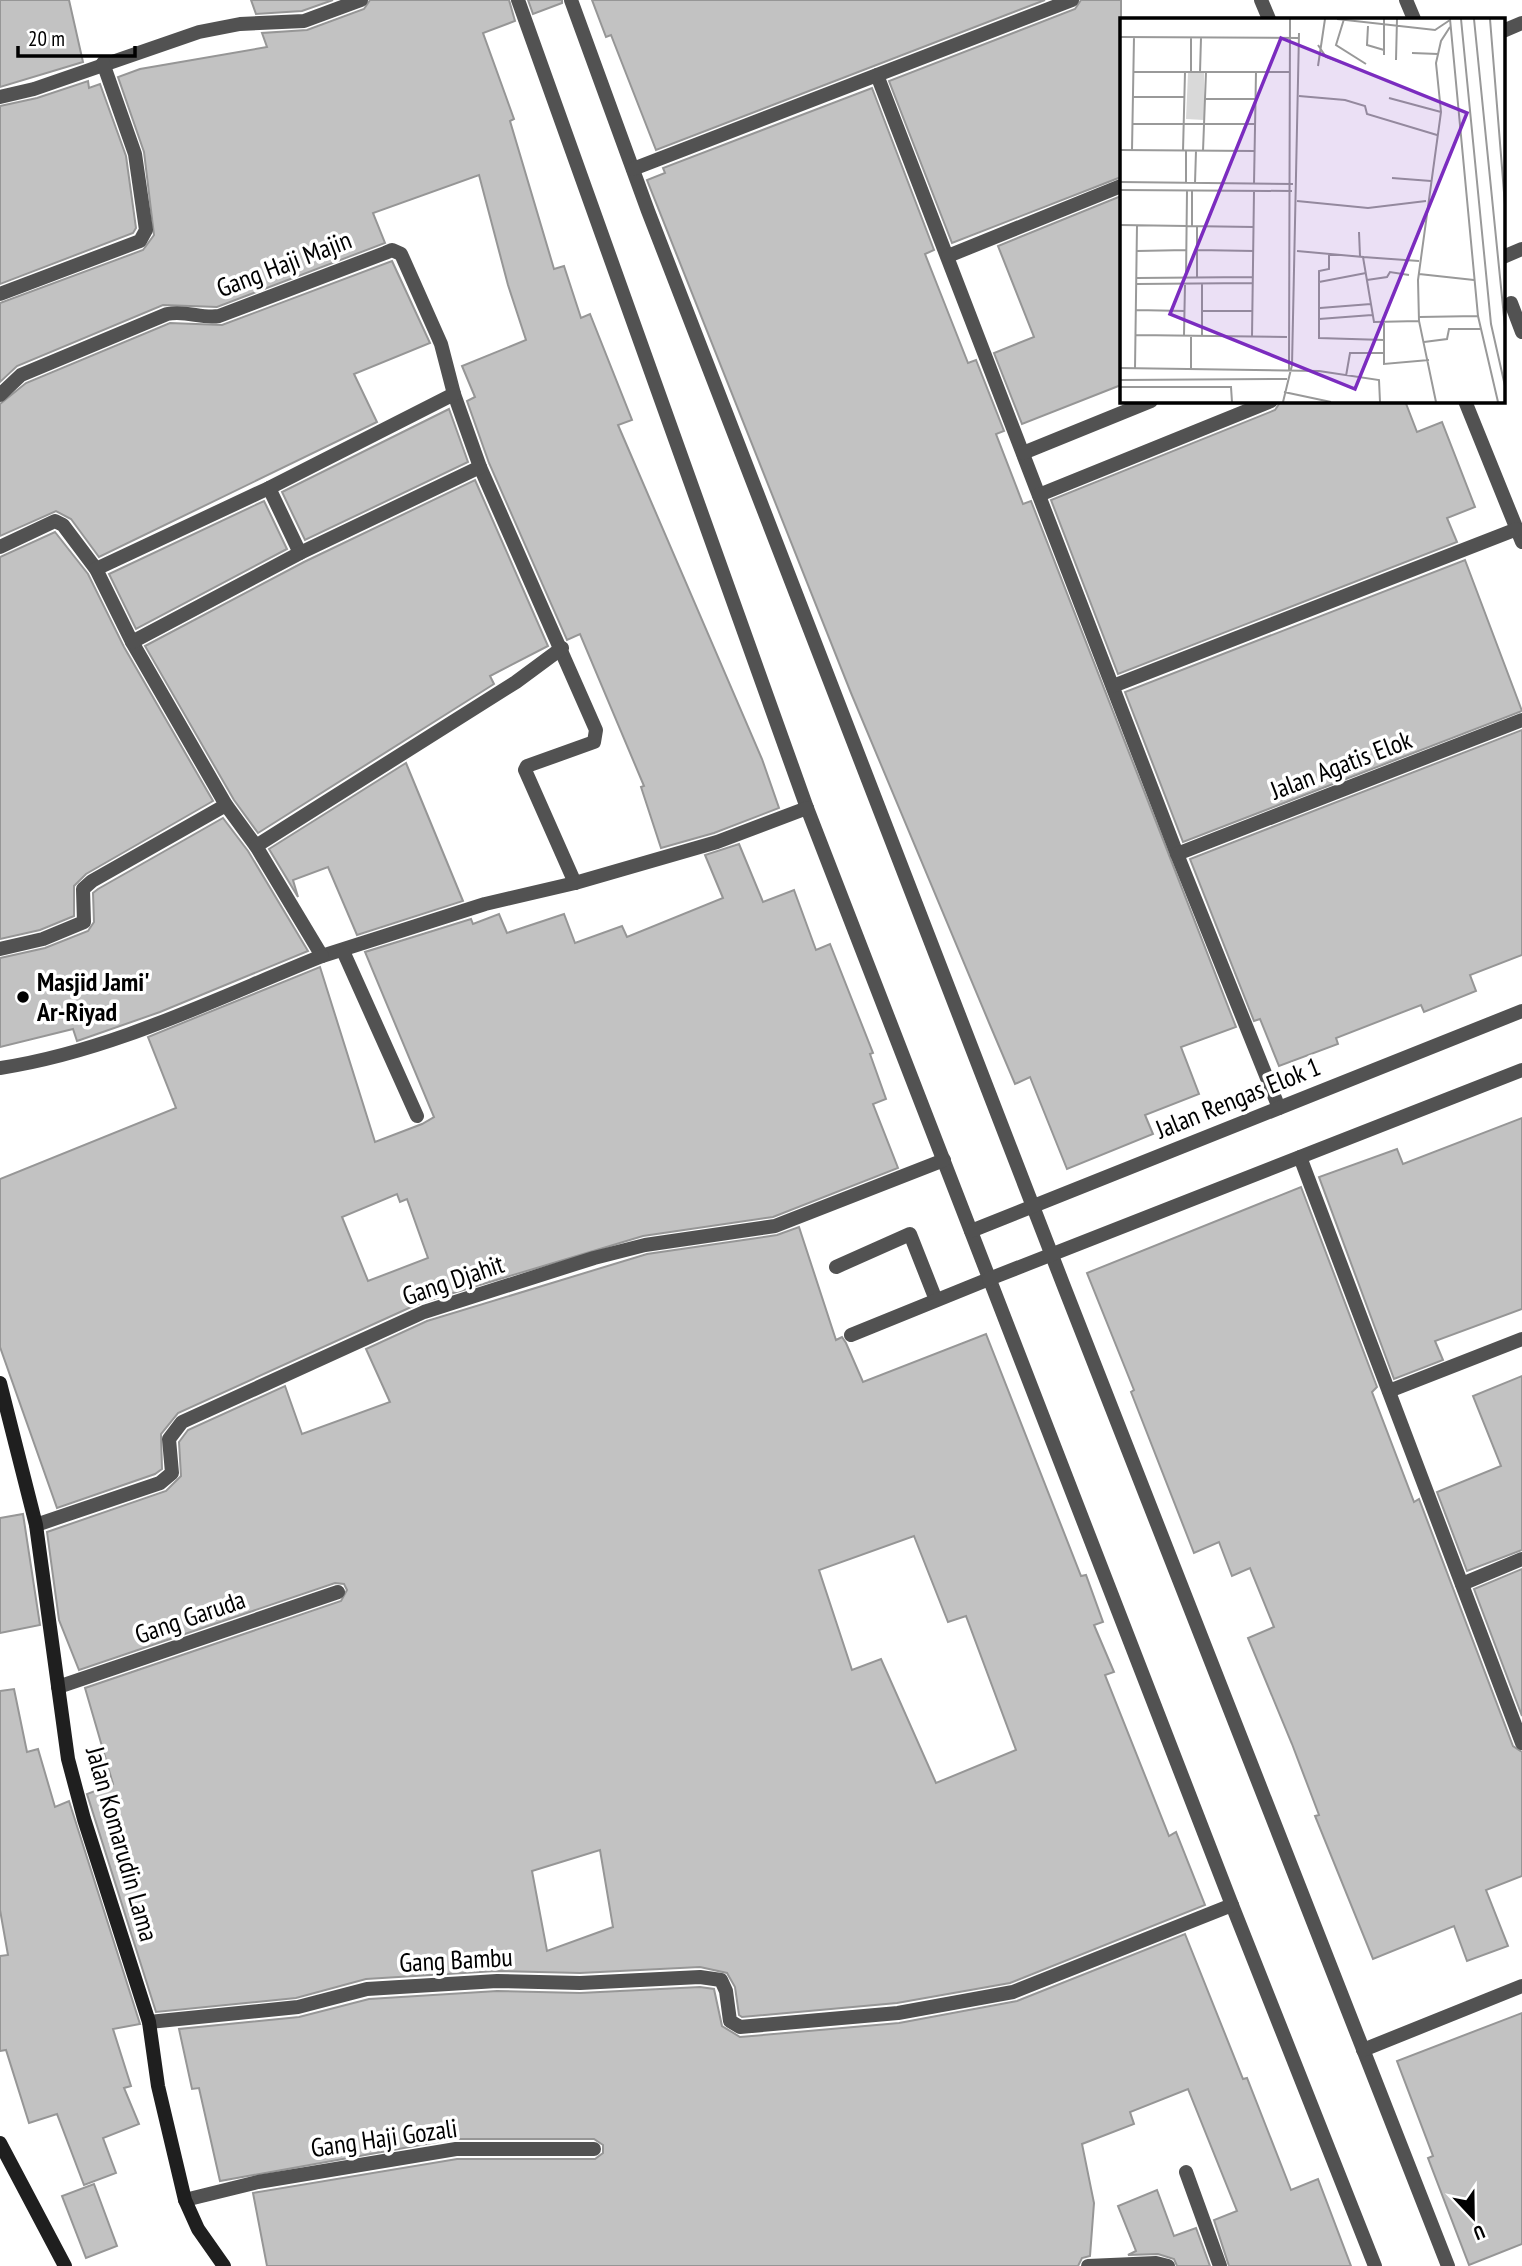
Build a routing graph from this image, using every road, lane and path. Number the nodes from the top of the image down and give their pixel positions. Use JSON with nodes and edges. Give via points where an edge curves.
{"nodes":[{"id":1,"x":361,"y":0,"type":"edge"},
{"id":2,"x":518,"y":0,"type":"edge"},
{"id":3,"x":571,"y":0,"type":"edge"},
{"id":4,"x":1072,"y":0,"type":"edge"},
{"id":5,"x":1261,"y":0,"type":"edge"},
{"id":6,"x":1406,"y":0,"type":"edge"},
{"id":7,"x":1269,"y":18,"type":"edge"},
{"id":8,"x":1414,"y":18,"type":"edge"},
{"id":9,"x":1522,"y":23,"type":"edge"},
{"id":10,"x":1504,"y":31,"type":"edge"},
{"id":11,"x":103,"y":64,"type":"junction"},
{"id":12,"x":877,"y":75,"type":"junction"},
{"id":13,"x":0,"y":97,"type":"edge"},
{"id":14,"x":633,"y":169,"type":"junction"},
{"id":15,"x":1120,"y":186,"type":"edge"},
{"id":16,"x":1522,"y":249,"type":"edge"},
{"id":17,"x":1504,"y":254,"type":"edge"},
{"id":18,"x":948,"y":256,"type":"junction"},
{"id":19,"x":0,"y":293,"type":"edge"},
{"id":20,"x":1512,"y":303,"type":"edge"},
{"id":21,"x":1522,"y":332,"type":"edge"},
{"id":22,"x":454,"y":394,"type":"junction"},
{"id":23,"x":0,"y":395,"type":"edge"},
{"id":24,"x":1149,"y":402,"type":"edge"},
{"id":25,"x":1269,"y":402,"type":"edge"},
{"id":26,"x":1465,"y":402,"type":"edge"},
{"id":27,"x":1023,"y":453,"type":"junction"},
{"id":28,"x":480,"y":467,"type":"junction"},
{"id":29,"x":269,"y":488,"type":"junction"},
{"id":30,"x":1039,"y":495,"type":"junction"},
{"id":31,"x":1519,"y":536,"type":"edge"},
{"id":32,"x":0,"y":547,"type":"edge"},
{"id":33,"x":300,"y":553,"type":"junction"},
{"id":34,"x":96,"y":569,"type":"junction"},
{"id":35,"x":132,"y":642,"type":"junction"},
{"id":36,"x":562,"y":648,"type":"junction"},
{"id":37,"x":1113,"y":686,"type":"junction"},
{"id":38,"x":1522,"y":720,"type":"edge"},
{"id":39,"x":226,"y":805,"type":"junction"},
{"id":40,"x":807,"y":808,"type":"junction"},
{"id":41,"x":256,"y":846,"type":"junction"},
{"id":42,"x":1177,"y":854,"type":"junction"},
{"id":43,"x":575,"y":883,"type":"junction"},
{"id":44,"x":0,"y":949,"type":"edge"},
{"id":45,"x":343,"y":951,"type":"junction"},
{"id":46,"x":322,"y":956,"type":"junction"},
{"id":47,"x":1522,"y":1011,"type":"edge"},
{"id":48,"x":0,"y":1068,"type":"edge"},
{"id":49,"x":1522,"y":1070,"type":"edge"},
{"id":50,"x":1279,"y":1108,"type":"junction"},
{"id":51,"x":417,"y":1116,"type":"dead end"},
{"id":52,"x":1300,"y":1157,"type":"junction"},
{"id":53,"x":944,"y":1160,"type":"junction"},
{"id":54,"x":1035,"y":1206,"type":"junction"},
{"id":55,"x":971,"y":1231,"type":"junction"},
{"id":56,"x":1053,"y":1254,"type":"junction"},
{"id":57,"x":836,"y":1267,"type":"dead end"},
{"id":58,"x":989,"y":1279,"type":"junction"},
{"id":59,"x":936,"y":1300,"type":"junction"},
{"id":60,"x":851,"y":1335,"type":"dead end"},
{"id":61,"x":1522,"y":1339,"type":"edge"},
{"id":62,"x":0,"y":1383,"type":"edge"},
{"id":63,"x":1389,"y":1391,"type":"junction"},
{"id":64,"x":36,"y":1525,"type":"junction"},
{"id":65,"x":1522,"y":1559,"type":"edge"},
{"id":66,"x":1462,"y":1584,"type":"junction"},
{"id":67,"x":338,"y":1592,"type":"dead end"},
{"id":68,"x":58,"y":1687,"type":"junction"},
{"id":69,"x":1522,"y":1743,"type":"edge"},
{"id":70,"x":1232,"y":1905,"type":"junction"},
{"id":71,"x":1522,"y":1986,"type":"edge"},
{"id":72,"x":149,"y":2022,"type":"junction"},
{"id":73,"x":1363,"y":2050,"type":"junction"},
{"id":74,"x":0,"y":2143,"type":"edge"},
{"id":75,"x":594,"y":2149,"type":"dead end"},
{"id":76,"x":1186,"y":2172,"type":"dead end"},
{"id":77,"x":185,"y":2200,"type":"junction"},
{"id":78,"x":65,"y":2266,"type":"edge"},
{"id":79,"x":224,"y":2266,"type":"edge"},
{"id":80,"x":1088,"y":2266,"type":"edge"},
{"id":81,"x":1168,"y":2266,"type":"edge"},
{"id":82,"x":1220,"y":2266,"type":"edge"},
{"id":83,"x":1375,"y":2266,"type":"edge"},
{"id":84,"x":1448,"y":2266,"type":"edge"}],
"edges":[{"from":1,"to":11,"type":"street","via":[[304,21],[240,24],[199,32]]},
{"from":2,"to":40,"type":"street"},
{"from":3,"to":14,"type":"street"},
{"from":4,"to":12,"type":"street"},
{"from":5,"to":7,"type":"street"},
{"from":6,"to":8,"type":"street"},
{"from":9,"to":10,"type":"street"},
{"from":11,"to":13,"type":"street"},
{"from":11,"to":19,"type":"street","via":[[135,154],[146,230],[140,241]]},
{"from":12,"to":14,"type":"street"},
{"from":12,"to":18,"type":"street"},
{"from":14,"to":54,"type":"street"},
{"from":15,"to":18,"type":"street"},
{"from":16,"to":17,"type":"street"},
{"from":18,"to":27,"type":"street"},
{"from":20,"to":21,"type":"street"},
{"from":22,"to":23,"type":"street","name":"Gang Haji Majin","via":[[441,344],[408,263],[397,251],[219,316],[204,319],[190,312],[167,314],[21,375]]},
{"from":22,"to":28,"type":"street"},
{"from":22,"to":29,"type":"street"},
{"from":24,"to":27,"type":"street"},
{"from":25,"to":30,"type":"street"},
{"from":26,"to":31,"type":"street"},
{"from":27,"to":30,"type":"street"},
{"from":28,"to":33,"type":"street"},
{"from":28,"to":36,"type":"street"},
{"from":29,"to":33,"type":"street"},
{"from":29,"to":34,"type":"street"},
{"from":30,"to":37,"type":"street"},
{"from":31,"to":37,"type":"street"},
{"from":32,"to":34,"type":"street","via":[[55,521]]},
{"from":33,"to":35,"type":"street"},
{"from":34,"to":35,"type":"street"},
{"from":35,"to":39,"type":"street"},
{"from":36,"to":41,"type":"street","via":[[516,682]]},
{"from":36,"to":43,"type":"street","via":[[597,739],[527,766],[525,774]]},
{"from":37,"to":42,"type":"street"},
{"from":38,"to":42,"type":"street","name":"Jalan Agatis Elok"},
{"from":39,"to":41,"type":"street"},
{"from":39,"to":44,"type":"street","via":[[92,880],[81,899],[85,922]]},
{"from":40,"to":43,"type":"street","via":[[717,842]]},
{"from":40,"to":53,"type":"street"},
{"from":41,"to":46,"type":"street"},
{"from":42,"to":50,"type":"street"},
{"from":43,"to":45,"type":"street","via":[[485,904]]},
{"from":45,"to":46,"type":"street"},
{"from":45,"to":51,"type":"street"},
{"from":46,"to":48,"type":"street","via":[[65,1056]]},
{"from":47,"to":50,"type":"street","name":"Jalan Rengas Elok 1"},
{"from":49,"to":52,"type":"street"},
{"from":50,"to":54,"type":"street","name":"Jalan Rengas Elok 1"},
{"from":52,"to":56,"type":"street"},
{"from":52,"to":63,"type":"street"},
{"from":53,"to":55,"type":"street"},
{"from":53,"to":64,"type":"street","name":"Gang Djahit","via":[[775,1226],[645,1245],[424,1312],[182,1422],[169,1438],[172,1473],[160,1483]]},
{"from":54,"to":55,"type":"street","name":"Jalan Rengas Elok 1"},
{"from":54,"to":56,"type":"street"},
{"from":55,"to":58,"type":"street"},
{"from":56,"to":58,"type":"street"},
{"from":56,"to":73,"type":"street"},
{"from":57,"to":59,"type":"street","via":[[910,1234]]},
{"from":58,"to":59,"type":"street"},
{"from":58,"to":70,"type":"street"},
{"from":59,"to":60,"type":"street"},
{"from":61,"to":63,"type":"street"},
{"from":62,"to":64,"type":"street","name":"Jalan Komarudin Lama"},
{"from":63,"to":66,"type":"street"},
{"from":64,"to":68,"type":"street","name":"Jalan Komarudin Lama"},
{"from":65,"to":66,"type":"street"},
{"from":66,"to":69,"type":"street"},
{"from":67,"to":68,"type":"street","name":"Gang Garuda"},
{"from":68,"to":72,"type":"street","name":"Jalan Komarudin Lama","via":[[68,1759],[84,1819]]},
{"from":70,"to":72,"type":"street","name":"Gang Bambu","via":[[1013,1992],[898,2013],[740,2027],[732,2024],[720,1980],[700,1977],[367,1989],[298,2007]]},
{"from":70,"to":83,"type":"street"},
{"from":71,"to":73,"type":"street"},
{"from":72,"to":77,"type":"street","name":"Jalan Komarudin Lama","via":[[158,2086]]},
{"from":73,"to":84,"type":"street"},
{"from":74,"to":78,"type":"street"},
{"from":75,"to":77,"type":"street","name":"Gang Haji Gozali","via":[[456,2149],[258,2182]]},
{"from":76,"to":82,"type":"street"},
{"from":77,"to":79,"type":"street","name":"Jalan Komarudin Lama","via":[[198,2229]]},
{"from":80,"to":81,"type":"street"}]}
